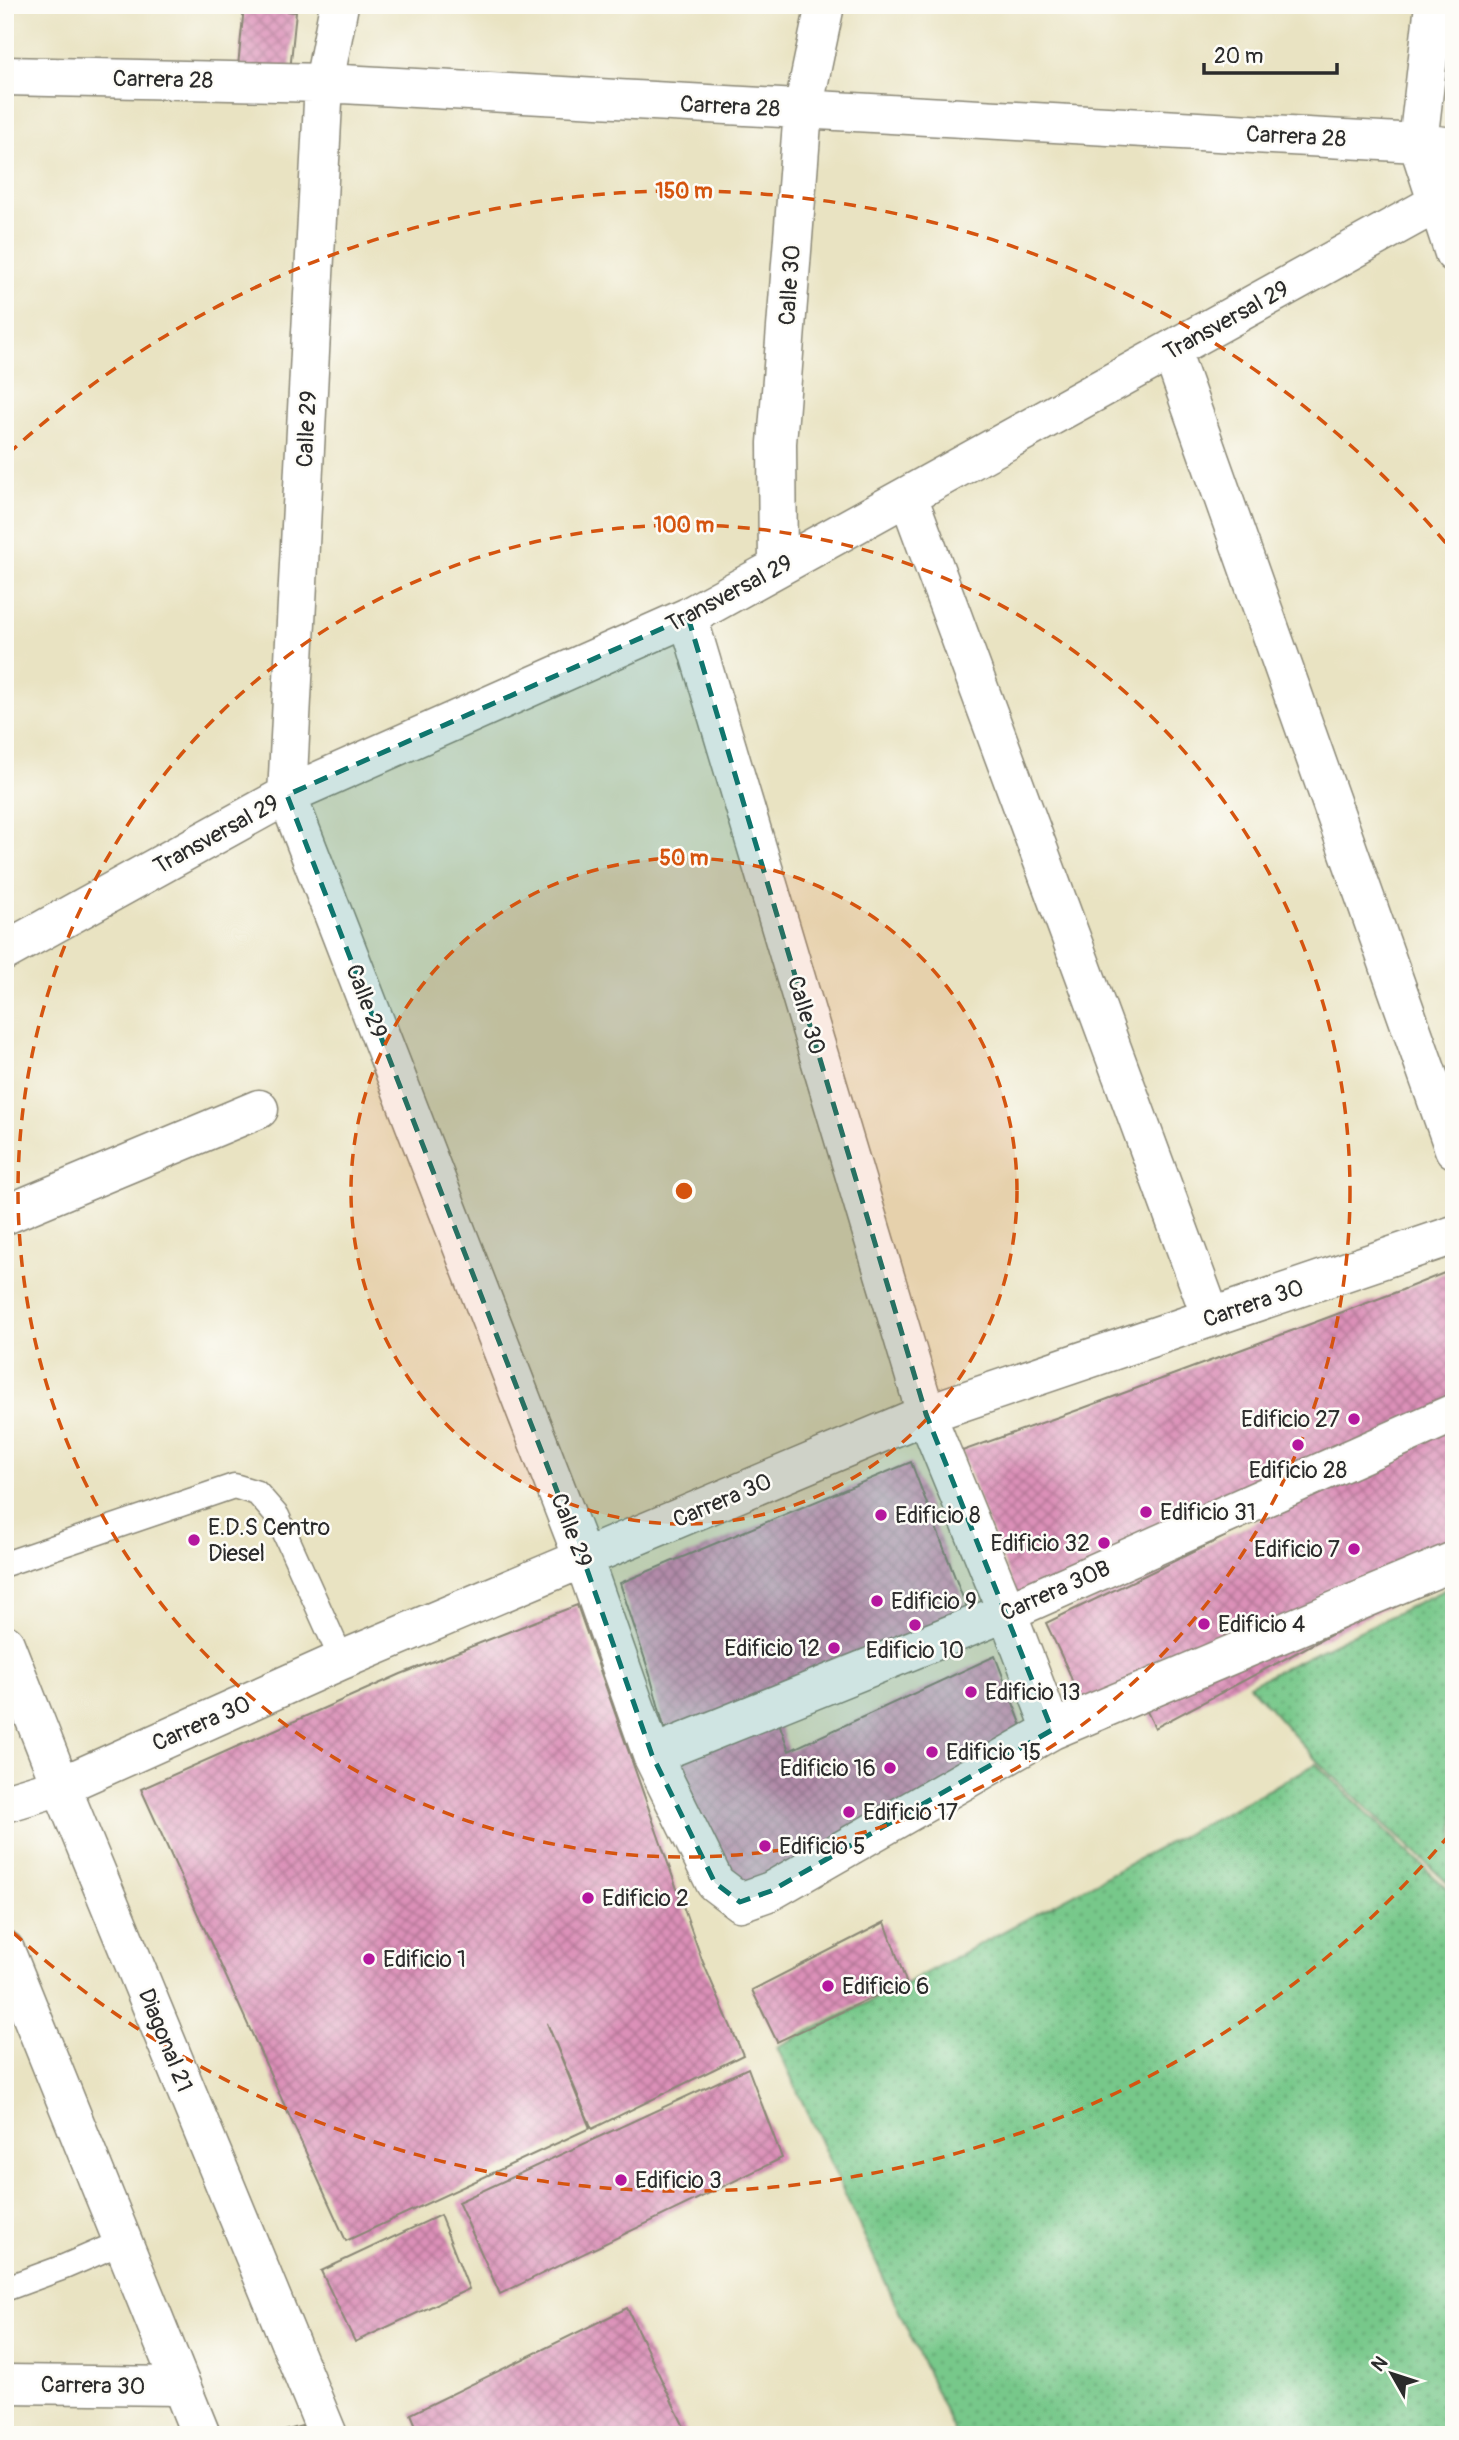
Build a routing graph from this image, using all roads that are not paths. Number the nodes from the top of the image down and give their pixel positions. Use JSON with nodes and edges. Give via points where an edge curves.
{"nodes":[{"id":1,"x":339,"y":5,"type":"edge"},
{"id":2,"x":825,"y":5,"type":"edge"},
{"id":3,"x":1434,"y":5,"type":"edge"},
{"id":4,"x":5,"y":76,"type":"edge"},
{"id":5,"x":324,"y":83,"type":"junction"},
{"id":6,"x":803,"y":110,"type":"junction"},
{"id":7,"x":1436,"y":145,"type":"edge"},
{"id":8,"x":1437,"y":203,"type":"junction"},
{"id":9,"x":1454,"y":253,"type":"edge"},
{"id":10,"x":1171,"y":350,"type":"junction"},
{"id":11,"x":908,"y":496,"type":"junction"},
{"id":12,"x":778,"y":567,"type":"junction"},
{"id":13,"x":688,"y":617,"type":"junction"},
{"id":14,"x":287,"y":795,"type":"junction"},
{"id":15,"x":5,"y":951,"type":"edge"},
{"id":16,"x":259,"y":1109,"type":"dead end"},
{"id":17,"x":1454,"y":1149,"type":"edge"},
{"id":18,"x":5,"y":1216,"type":"edge"},
{"id":19,"x":1454,"y":1236,"type":"edge"},
{"id":20,"x":1211,"y":1317,"type":"junction"},
{"id":21,"x":1454,"y":1413,"type":"edge"},
{"id":22,"x":926,"y":1414,"type":"junction"},
{"id":23,"x":583,"y":1558,"type":"junction"},
{"id":24,"x":1454,"y":1561,"type":"edge"},
{"id":25,"x":5,"y":1564,"type":"edge"},
{"id":26,"x":1007,"y":1612,"type":"junction"},
{"id":27,"x":5,"y":1644,"type":"edge"},
{"id":28,"x":342,"y":1660,"type":"junction"},
{"id":29,"x":1052,"y":1730,"type":"junction"},
{"id":30,"x":652,"y":1755,"type":"junction"},
{"id":31,"x":61,"y":1786,"type":"junction"},
{"id":32,"x":5,"y":1803,"type":"edge"},
{"id":33,"x":5,"y":1950,"type":"edge"},
{"id":34,"x":122,"y":2242,"type":"junction"},
{"id":35,"x":7,"y":2288,"type":"edge"},
{"id":36,"x":5,"y":2384,"type":"edge"},
{"id":37,"x":181,"y":2386,"type":"junction"},
{"id":38,"x":201,"y":2435,"type":"edge"},
{"id":39,"x":328,"y":2435,"type":"edge"}],
"edges":[{"from":1,"to":5,"type":"main road","name":"Calle 29"},
{"from":2,"to":6,"type":"main road","name":"Calle 30"},
{"from":3,"to":7,"type":"main road"},
{"from":4,"to":5,"type":"main road","name":"Carrera 28"},
{"from":5,"to":6,"type":"main road","name":"Carrera 28"},
{"from":5,"to":14,"type":"main road","name":"Calle 29"},
{"from":6,"to":7,"type":"main road","name":"Carrera 28"},
{"from":6,"to":12,"type":"main road","name":"Calle 30","via":[[777,443]]},
{"from":7,"to":8,"type":"main road"},
{"from":8,"to":9,"type":"main road"},
{"from":8,"to":10,"type":"main road","name":"Transversal 29"},
{"from":10,"to":11,"type":"main road","name":"Transversal 29"},
{"from":10,"to":17,"type":"main road"},
{"from":11,"to":12,"type":"main road","name":"Transversal 29"},
{"from":11,"to":20,"type":"main road"},
{"from":12,"to":13,"type":"main road","name":"Transversal 29"},
{"from":13,"to":14,"type":"main road","name":"Transversal 29"},
{"from":13,"to":22,"type":"main road","name":"Calle 30"},
{"from":14,"to":15,"type":"main road","name":"Transversal 29"},
{"from":14,"to":23,"type":"main road","name":"Calle 29"},
{"from":16,"to":18,"type":"main road"},
{"from":19,"to":20,"type":"main road","name":"Carrera 30"},
{"from":20,"to":22,"type":"main road","name":"Carrera 30"},
{"from":21,"to":26,"type":"main road","name":"Carrera 30B"},
{"from":22,"to":23,"type":"main road","name":"Carrera 30"},
{"from":22,"to":26,"type":"main road","name":"Calle 30"},
{"from":23,"to":28,"type":"main road","name":"Carrera 30"},
{"from":23,"to":30,"type":"main road","name":"Calle 29"},
{"from":24,"to":29,"type":"main road"},
{"from":25,"to":28,"type":"lane","via":[[234,1486],[257,1493],[277,1517]]},
{"from":26,"to":29,"type":"main road","name":"Calle 30"},
{"from":26,"to":30,"type":"main road","name":"Carrera 30B"},
{"from":27,"to":31,"type":"main road","name":"Diagonal 21"},
{"from":28,"to":31,"type":"main road","name":"Carrera 30"},
{"from":29,"to":30,"type":"main road","name":"Calle 29","via":[[771,1891],[740,1902],[715,1883]]},
{"from":31,"to":32,"type":"main road","name":"Carrera 30"},
{"from":31,"to":39,"type":"main road","name":"Diagonal 21"},
{"from":33,"to":34,"type":"main road"},
{"from":34,"to":35,"type":"lane"},
{"from":34,"to":37,"type":"main road"},
{"from":36,"to":37,"type":"main road","name":"Carrera 30"},
{"from":37,"to":38,"type":"main road"}]}
